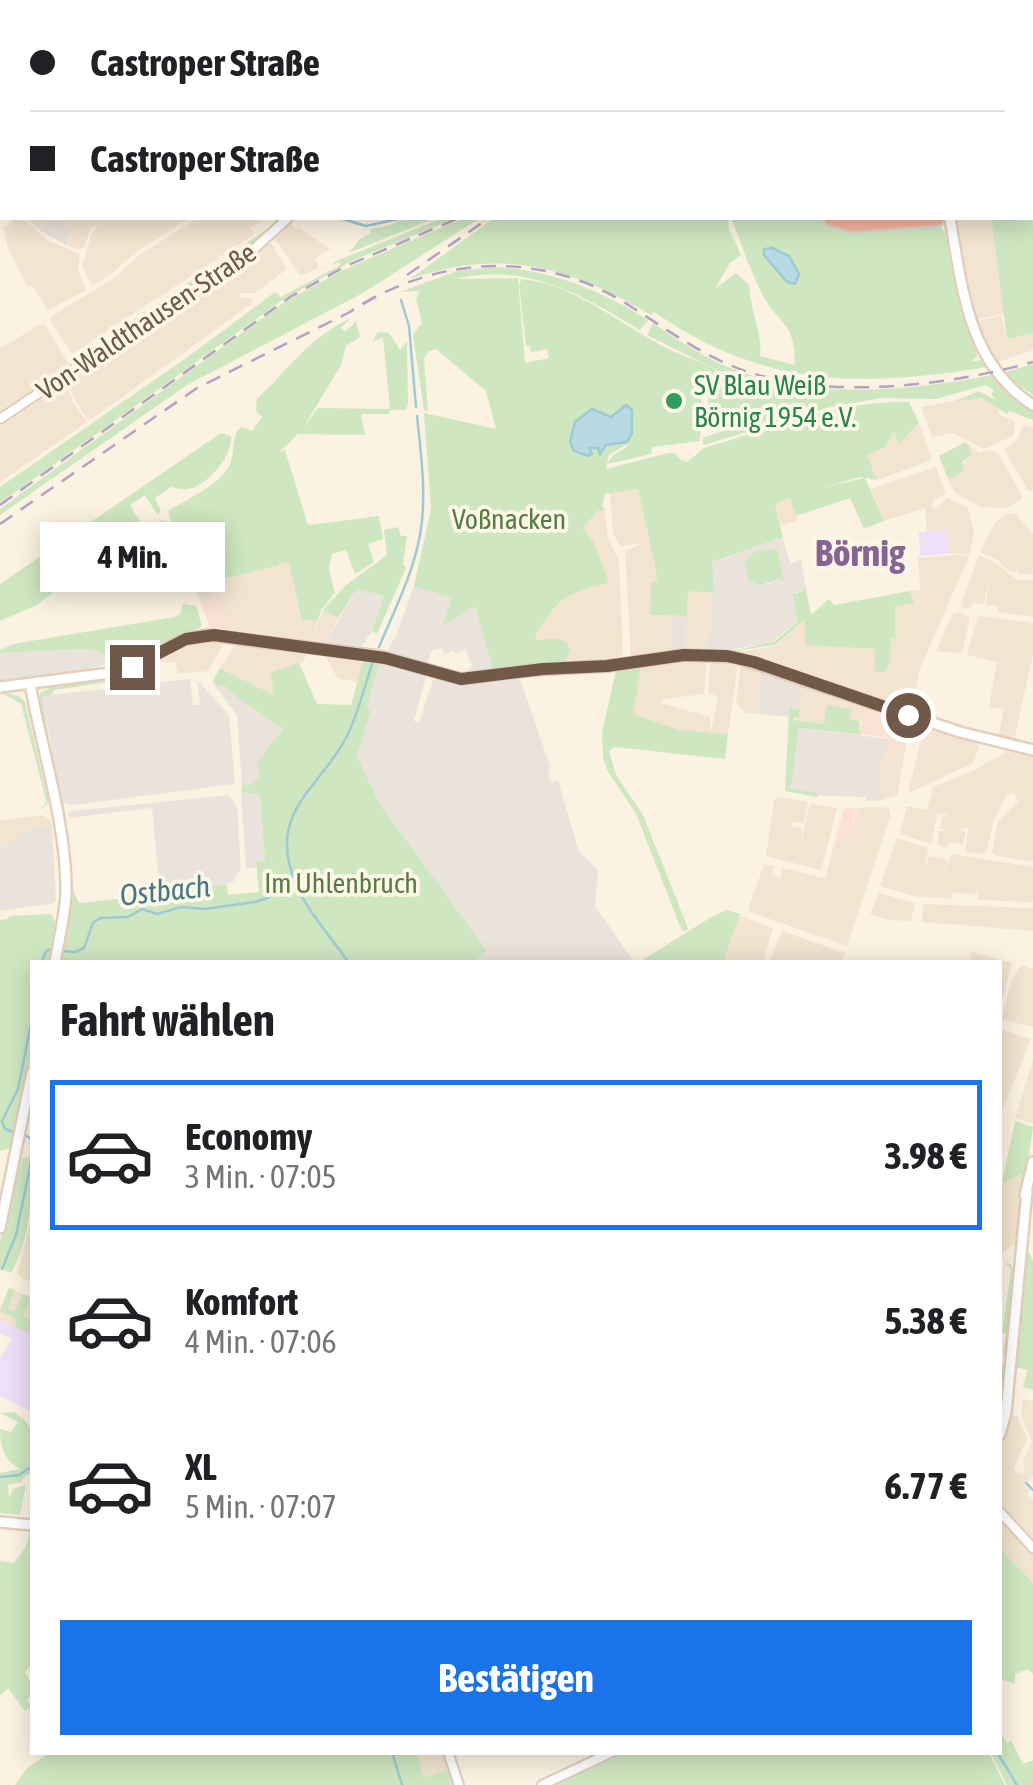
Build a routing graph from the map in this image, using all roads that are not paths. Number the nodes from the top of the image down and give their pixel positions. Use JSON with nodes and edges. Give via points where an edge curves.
{"nodes":[{"id":1,"x":286,"y":220,"type":"edge"},
{"id":2,"x":840,"y":220,"type":"edge"},
{"id":3,"x":846,"y":220,"type":"edge"},
{"id":4,"x":876,"y":220,"type":"edge"},
{"id":5,"x":909,"y":220,"type":"edge"},
{"id":6,"x":950,"y":220,"type":"edge"},
{"id":7,"x":1033,"y":403,"type":"edge"},
{"id":8,"x":0,"y":420,"type":"edge"},
{"id":9,"x":43,"y":682,"type":"junction"},
{"id":10,"x":28,"y":684,"type":"junction"},
{"id":11,"x":0,"y":687,"type":"edge"},
{"id":12,"x":33,"y":700,"type":"junction"},
{"id":13,"x":35,"y":711,"type":"junction"},
{"id":14,"x":1033,"y":750,"type":"edge"},
{"id":15,"x":54,"y":960,"type":"edge"},
{"id":16,"x":30,"y":1082,"type":"edge"},
{"id":17,"x":1033,"y":1162,"type":"edge"},
{"id":18,"x":0,"y":1228,"type":"edge"},
{"id":19,"x":1024,"y":1249,"type":"edge"},
{"id":20,"x":1002,"y":1427,"type":"edge"},
{"id":21,"x":1002,"y":1514,"type":"edge"},
{"id":22,"x":0,"y":1520,"type":"edge"},
{"id":23,"x":30,"y":1523,"type":"edge"},
{"id":24,"x":1033,"y":1548,"type":"edge"},
{"id":25,"x":449,"y":1755,"type":"edge"},
{"id":26,"x":606,"y":1755,"type":"edge"},
{"id":27,"x":458,"y":1785,"type":"edge"},
{"id":28,"x":542,"y":1785,"type":"edge"}],
"edges":[{"from":1,"to":8,"type":"street","name":"Von-Waldthausen-Straße","via":[[254,249]]},
{"from":2,"to":5,"type":"highway"},
{"from":3,"to":4,"type":"highway"},
{"from":6,"to":7,"type":"main road","via":[[974,332],[991,366]]},
{"from":9,"to":10,"type":"main road"},
{"from":9,"to":12,"type":"main road"},
{"from":9,"to":14,"type":"main road","via":[[118,672],[207,635],[385,658],[461,679],[709,654],[754,662]]},
{"from":10,"to":11,"type":"main road"},
{"from":10,"to":12,"type":"main road"},
{"from":10,"to":13,"type":"main road"},
{"from":12,"to":13,"type":"main road"},
{"from":13,"to":15,"type":"main road","via":[[63,871]]},
{"from":16,"to":18,"type":"main road"},
{"from":17,"to":19,"type":"main road"},
{"from":19,"to":20,"type":"main road"},
{"from":21,"to":24,"type":"street"},
{"from":22,"to":23,"type":"main road"},
{"from":25,"to":27,"type":"street"},
{"from":26,"to":28,"type":"street"}]}
